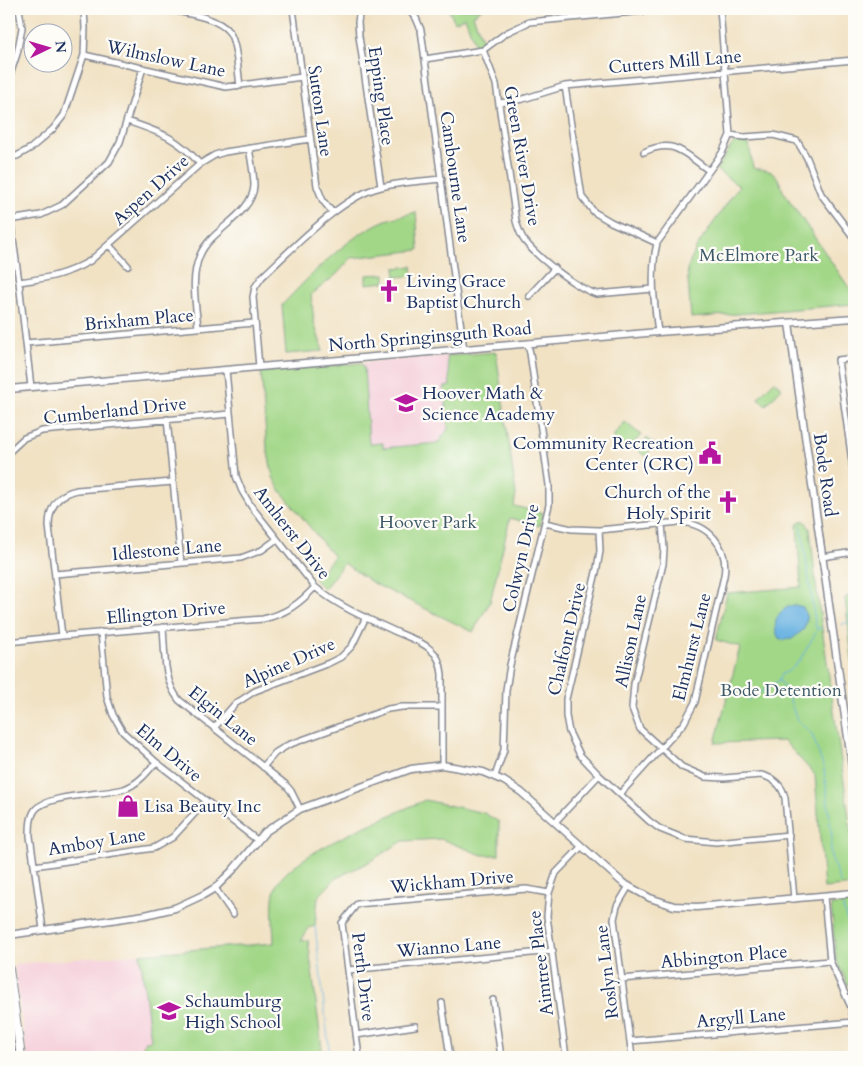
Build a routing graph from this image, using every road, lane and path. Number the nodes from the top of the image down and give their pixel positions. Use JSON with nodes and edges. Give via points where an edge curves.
{"nodes":[{"id":1,"x":20,"y":9,"type":"edge"},
{"id":2,"x":84,"y":9,"type":"edge"},
{"id":3,"x":167,"y":9,"type":"edge"},
{"id":4,"x":293,"y":9,"type":"edge"},
{"id":5,"x":360,"y":9,"type":"edge"},
{"id":6,"x":579,"y":9,"type":"edge"},
{"id":7,"x":665,"y":9,"type":"edge"},
{"id":8,"x":720,"y":9,"type":"edge"},
{"id":9,"x":408,"y":10,"type":"edge"},
{"id":10,"x":580,"y":16,"type":"junction"},
{"id":11,"x":484,"y":50,"type":"junction"},
{"id":12,"x":84,"y":55,"type":"junction"},
{"id":13,"x":425,"y":59,"type":"junction"},
{"id":14,"x":854,"y":60,"type":"edge"},
{"id":15,"x":143,"y":68,"type":"junction"},
{"id":16,"x":726,"y":72,"type":"junction"},
{"id":17,"x":302,"y":77,"type":"junction"},
{"id":18,"x":9,"y":78,"type":"edge"},
{"id":19,"x":240,"y":86,"type":"junction"},
{"id":20,"x":565,"y":86,"type":"junction"},
{"id":21,"x":500,"y":103,"type":"junction"},
{"id":22,"x":126,"y":121,"type":"junction"},
{"id":23,"x":730,"y":135,"type":"junction"},
{"id":24,"x":310,"y":139,"type":"junction"},
{"id":25,"x":249,"y":148,"type":"junction"},
{"id":26,"x":644,"y":152,"type":"dead end"},
{"id":27,"x":9,"y":157,"type":"edge"},
{"id":28,"x":200,"y":164,"type":"junction"},
{"id":29,"x":708,"y":170,"type":"junction"},
{"id":30,"x":442,"y":179,"type":"junction"},
{"id":31,"x":381,"y":187,"type":"junction"},
{"id":32,"x":9,"y":210,"type":"edge"},
{"id":33,"x":333,"y":213,"type":"junction"},
{"id":34,"x":9,"y":220,"type":"edge"},
{"id":35,"x":854,"y":238,"type":"edge"},
{"id":36,"x":657,"y":243,"type":"junction"},
{"id":37,"x":109,"y":245,"type":"junction"},
{"id":38,"x":128,"y":266,"type":"dead end"},
{"id":39,"x":554,"y":268,"type":"junction"},
{"id":40,"x":19,"y":282,"type":"junction"},
{"id":41,"x":653,"y":289,"type":"junction"},
{"id":42,"x":529,"y":296,"type":"dead end"},
{"id":43,"x":854,"y":318,"type":"edge"},
{"id":44,"x":254,"y":323,"type":"junction"},
{"id":45,"x":789,"y":323,"type":"junction"},
{"id":46,"x":198,"y":328,"type":"junction"},
{"id":47,"x":658,"y":332,"type":"junction"},
{"id":48,"x":26,"y":343,"type":"junction"},
{"id":49,"x":528,"y":345,"type":"junction"},
{"id":50,"x":464,"y":350,"type":"junction"},
{"id":51,"x":854,"y":358,"type":"edge"},
{"id":52,"x":258,"y":367,"type":"junction"},
{"id":53,"x":226,"y":370,"type":"junction"},
{"id":54,"x":31,"y":387,"type":"junction"},
{"id":55,"x":9,"y":389,"type":"edge"},
{"id":56,"x":230,"y":414,"type":"junction"},
{"id":57,"x":168,"y":420,"type":"junction"},
{"id":58,"x":9,"y":452,"type":"edge"},
{"id":59,"x":854,"y":476,"type":"edge"},
{"id":60,"x":173,"y":482,"type":"junction"},
{"id":61,"x":545,"y":523,"type":"junction"},
{"id":62,"x":662,"y":523,"type":"junction"},
{"id":63,"x":599,"y":530,"type":"junction"},
{"id":64,"x":276,"y":539,"type":"junction"},
{"id":65,"x":854,"y":552,"type":"edge"},
{"id":66,"x":822,"y":558,"type":"junction"},
{"id":67,"x":181,"y":563,"type":"junction"},
{"id":68,"x":55,"y":574,"type":"junction"},
{"id":69,"x":316,"y":587,"type":"junction"},
{"id":70,"x":366,"y":617,"type":"junction"},
{"id":71,"x":163,"y":628,"type":"junction"},
{"id":72,"x":101,"y":632,"type":"junction"},
{"id":73,"x":62,"y":636,"type":"junction"},
{"id":74,"x":9,"y":642,"type":"edge"},
{"id":75,"x":442,"y":707,"type":"junction"},
{"id":76,"x":214,"y":728,"type":"junction"},
{"id":77,"x":662,"y":750,"type":"junction"},
{"id":78,"x":156,"y":762,"type":"junction"},
{"id":79,"x":442,"y":765,"type":"junction"},
{"id":80,"x":263,"y":767,"type":"junction"},
{"id":81,"x":599,"y":775,"type":"junction"},
{"id":82,"x":495,"y":776,"type":"junction"},
{"id":83,"x":854,"y":780,"type":"edge"},
{"id":84,"x":620,"y":794,"type":"junction"},
{"id":85,"x":206,"y":801,"type":"junction"},
{"id":86,"x":300,"y":809,"type":"junction"},
{"id":87,"x":555,"y":822,"type":"junction"},
{"id":88,"x":789,"y":835,"type":"junction"},
{"id":89,"x":257,"y":840,"type":"junction"},
{"id":90,"x":581,"y":847,"type":"junction"},
{"id":91,"x":34,"y":866,"type":"junction"},
{"id":92,"x":629,"y":886,"type":"junction"},
{"id":93,"x":215,"y":888,"type":"junction"},
{"id":94,"x":549,"y":893,"type":"junction"},
{"id":95,"x":854,"y":893,"type":"edge"},
{"id":96,"x":824,"y":897,"type":"junction"},
{"id":97,"x":794,"y":899,"type":"junction"},
{"id":98,"x":357,"y":904,"type":"joint"},
{"id":99,"x":232,"y":914,"type":"dead end"},
{"id":100,"x":43,"y":930,"type":"junction"},
{"id":101,"x":9,"y":935,"type":"edge"},
{"id":102,"x":553,"y":951,"type":"junction"},
{"id":103,"x":830,"y":961,"type":"junction"},
{"id":104,"x":9,"y":969,"type":"edge"},
{"id":105,"x":348,"y":970,"type":"junction"},
{"id":106,"x":621,"y":979,"type":"junction"},
{"id":107,"x":493,"y":1000,"type":"dead end"},
{"id":108,"x":442,"y":1003,"type":"dead end"},
{"id":109,"x":854,"y":1023,"type":"edge"},
{"id":110,"x":415,"y":1026,"type":"dead end"},
{"id":111,"x":356,"y":1035,"type":"junction"},
{"id":112,"x":630,"y":1041,"type":"junction"},
{"id":113,"x":9,"y":1044,"type":"edge"},
{"id":114,"x":10,"y":1057,"type":"edge"},
{"id":115,"x":21,"y":1057,"type":"edge"},
{"id":116,"x":359,"y":1057,"type":"edge"},
{"id":117,"x":450,"y":1057,"type":"edge"},
{"id":118,"x":501,"y":1057,"type":"edge"},
{"id":119,"x":566,"y":1057,"type":"edge"},
{"id":120,"x":632,"y":1057,"type":"edge"}],
"edges":[{"from":1,"to":18,"type":"street","via":[[22,28]]},
{"from":2,"to":12,"type":"street"},
{"from":3,"to":19,"type":"street","via":[[213,21],[229,31]]},
{"from":4,"to":17,"type":"street","name":"Sutton Lane"},
{"from":5,"to":31,"type":"street","name":"Epping Place","via":[[359,36]]},
{"from":6,"to":10,"type":"street"},
{"from":7,"to":10,"type":"street"},
{"from":8,"to":16,"type":"street"},
{"from":9,"to":13,"type":"street","name":"Cambourne Lane","via":[[420,26]]},
{"from":10,"to":11,"type":"street","via":[[529,22],[506,33]]},
{"from":11,"to":13,"type":"street"},
{"from":11,"to":21,"type":"street","name":"Green River Drive"},
{"from":12,"to":15,"type":"street","name":"Wilmslow Lane"},
{"from":12,"to":27,"type":"street","via":[[64,115],[31,148]]},
{"from":13,"to":30,"type":"street","name":"Cambourne Lane"},
{"from":14,"to":16,"type":"street","name":"Cutters Mill Lane"},
{"from":15,"to":19,"type":"street","name":"Wilmslow Lane","via":[[217,86]]},
{"from":15,"to":22,"type":"street"},
{"from":16,"to":20,"type":"street","name":"Cutters Mill Lane"},
{"from":16,"to":23,"type":"street"},
{"from":17,"to":19,"type":"street","name":"Wilmslow Lane"},
{"from":17,"to":24,"type":"street","name":"Sutton Lane"},
{"from":20,"to":21,"type":"street","name":"Cutters Mill Lane"},
{"from":20,"to":36,"type":"street","via":[[582,197],[594,212]]},
{"from":21,"to":39,"type":"street","name":"Green River Drive","via":[[518,230]]},
{"from":22,"to":28,"type":"street","via":[[173,138]]},
{"from":22,"to":34,"type":"street","via":[[120,142],[109,162],[62,205],[41,215]]},
{"from":23,"to":29,"type":"street","via":[[722,153]]},
{"from":23,"to":35,"type":"street","via":[[773,135],[797,141],[821,194]]},
{"from":24,"to":25,"type":"street","name":"Aspen Drive"},
{"from":24,"to":33,"type":"street","name":"Sutton Lane","via":[[318,190]]},
{"from":25,"to":28,"type":"street","name":"Aspen Drive","via":[[220,153]]},
{"from":25,"to":46,"type":"street","via":[[254,183],[251,198],[244,209],[210,240],[198,261],[194,282]]},
{"from":26,"to":29,"type":"street","via":[[656,146],[670,146]]},
{"from":28,"to":37,"type":"street","name":"Aspen Drive"},
{"from":29,"to":36,"type":"street"},
{"from":30,"to":31,"type":"street"},
{"from":30,"to":50,"type":"street","name":"Cambourne Lane"},
{"from":31,"to":33,"type":"street","via":[[359,195]]},
{"from":32,"to":34,"type":"street"},
{"from":33,"to":44,"type":"street","via":[[259,280],[253,297]]},
{"from":34,"to":40,"type":"street"},
{"from":36,"to":41,"type":"street","via":[[653,258]]},
{"from":37,"to":38,"type":"street"},
{"from":37,"to":40,"type":"street","name":"Aspen Drive","via":[[72,271]]},
{"from":39,"to":41,"type":"street","name":"Green River Drive","via":[[580,287],[597,294]]},
{"from":39,"to":42,"type":"street"},
{"from":40,"to":48,"type":"street"},
{"from":41,"to":47,"type":"street"},
{"from":43,"to":45,"type":"street","name":"North Springinsguth Road"},
{"from":44,"to":46,"type":"street","name":"Brixham Place"},
{"from":44,"to":52,"type":"street"},
{"from":45,"to":47,"type":"street","name":"North Springinsguth Road"},
{"from":45,"to":66,"type":"street","name":"Bode Road"},
{"from":46,"to":48,"type":"street","name":"Brixham Place"},
{"from":47,"to":49,"type":"street","name":"North Springinsguth Road"},
{"from":48,"to":54,"type":"street"},
{"from":49,"to":50,"type":"street","name":"North Springinsguth Road"},
{"from":49,"to":61,"type":"street","name":"Colwyn Drive","via":[[549,485]]},
{"from":50,"to":52,"type":"street","name":"North Springinsguth Road"},
{"from":51,"to":59,"type":"street","via":[[838,360]]},
{"from":52,"to":53,"type":"street","name":"North Springinsguth Road"},
{"from":53,"to":54,"type":"street","name":"North Springinsguth Road"},
{"from":53,"to":56,"type":"street","name":"Amherst Drive"},
{"from":54,"to":55,"type":"street","name":"North Springinsguth Road"},
{"from":56,"to":57,"type":"street","name":"Cumberland Drive"},
{"from":56,"to":64,"type":"street","name":"Amherst Drive","via":[[238,484]]},
{"from":57,"to":58,"type":"street","name":"Cumberland Drive","via":[[42,431],[24,438]]},
{"from":57,"to":60,"type":"street"},
{"from":60,"to":67,"type":"street"},
{"from":60,"to":68,"type":"street","via":[[77,490],[65,494],[54,503],[49,518]]},
{"from":61,"to":63,"type":"street"},
{"from":61,"to":82,"type":"street","name":"Colwyn Drive","via":[[508,674],[504,750]]},
{"from":62,"to":63,"type":"street"},
{"from":62,"to":77,"type":"street","name":"Allison Lane","via":[[663,564],[634,684],[632,708],[640,729]]},
{"from":62,"to":77,"type":"street","name":"Elmhurst Lane","via":[[698,525],[718,542],[725,560],[695,702],[684,723]]},
{"from":63,"to":81,"type":"street","name":"Chalfont Drive","via":[[597,568],[566,708],[573,744]]},
{"from":64,"to":67,"type":"street","name":"Idlestone Lane","via":[[249,556]]},
{"from":64,"to":69,"type":"street","name":"Amherst Drive"},
{"from":65,"to":66,"type":"street"},
{"from":66,"to":83,"type":"street","name":"Bode Road"},
{"from":67,"to":68,"type":"street","name":"Idlestone Lane"},
{"from":68,"to":73,"type":"street"},
{"from":69,"to":70,"type":"street","name":"Amherst Drive","via":[[339,604]]},
{"from":69,"to":71,"type":"street","name":"Ellington Drive","via":[[297,605],[271,617]]},
{"from":70,"to":75,"type":"street","name":"Amherst Drive","via":[[424,644],[436,655],[442,674]]},
{"from":70,"to":76,"type":"street","name":"Alpine Drive","via":[[352,646],[341,657],[266,685],[235,704]]},
{"from":71,"to":72,"type":"street","name":"Ellington Drive"},
{"from":71,"to":76,"type":"street","name":"Elgin Lane","via":[[171,688],[179,700]]},
{"from":72,"to":73,"type":"street","name":"Ellington Drive"},
{"from":72,"to":78,"type":"street","name":"Elm Drive","via":[[106,688],[113,715],[127,737]]},
{"from":73,"to":74,"type":"street","name":"Ellington Drive"},
{"from":75,"to":79,"type":"street","name":"Amherst Drive"},
{"from":75,"to":80,"type":"street","via":[[388,709],[288,745],[275,753]]},
{"from":76,"to":80,"type":"street","name":"Elgin Lane"},
{"from":77,"to":84,"type":"street","name":"Elmhurst Lane"},
{"from":77,"to":88,"type":"street","name":"Allison Lane","via":[[682,767],[705,777],[761,775],[772,779],[784,794]]},
{"from":78,"to":85,"type":"street","name":"Elm Drive"},
{"from":78,"to":91,"type":"street","via":[[142,778],[125,788],[54,800],[34,810],[30,826]]},
{"from":79,"to":82,"type":"street"},
{"from":79,"to":86,"type":"street","via":[[411,769]]},
{"from":80,"to":86,"type":"street","name":"Elgin Lane","via":[[291,791]]},
{"from":81,"to":84,"type":"street","name":"Chalfont Drive"},
{"from":81,"to":87,"type":"street"},
{"from":82,"to":87,"type":"street","via":[[521,792]]},
{"from":84,"to":88,"type":"street","name":"Chalfont Drive","via":[[649,821],[686,839],[716,842]]},
{"from":85,"to":89,"type":"street","name":"Elm Drive"},
{"from":85,"to":91,"type":"street","name":"Amboy Lane","via":[[173,837],[154,848]]},
{"from":86,"to":89,"type":"street"},
{"from":87,"to":90,"type":"street"},
{"from":88,"to":97,"type":"street","name":"Allison Lane"},
{"from":89,"to":93,"type":"street"},
{"from":90,"to":92,"type":"street"},
{"from":90,"to":94,"type":"street","name":"Aimtree Place","via":[[556,873]]},
{"from":91,"to":100,"type":"street"},
{"from":92,"to":97,"type":"street","via":[[674,906],[721,906]]},
{"from":92,"to":106,"type":"street","name":"Roslyn Lane","via":[[616,906],[614,919]]},
{"from":93,"to":99,"type":"street"},
{"from":93,"to":100,"type":"street","via":[[190,902],[161,912]]},
{"from":94,"to":98,"type":"street","name":"Wickham Drive","via":[[526,889]]},
{"from":94,"to":102,"type":"street","name":"Aimtree Place","via":[[547,910]]},
{"from":95,"to":96,"type":"street"},
{"from":96,"to":97,"type":"street"},
{"from":96,"to":103,"type":"street"},
{"from":98,"to":105,"type":"street","name":"Perth Drive","via":[[342,923]]},
{"from":100,"to":101,"type":"street"},
{"from":102,"to":105,"type":"street","name":"Wianno Lane"},
{"from":102,"to":119,"type":"street","name":"Aimtree Place"},
{"from":103,"to":106,"type":"street","name":"Abbington Place"},
{"from":103,"to":109,"type":"street"},
{"from":104,"to":115,"type":"main road"},
{"from":105,"to":111,"type":"street","name":"Perth Drive"},
{"from":106,"to":112,"type":"street","name":"Roslyn Lane"},
{"from":107,"to":118,"type":"street"},
{"from":108,"to":117,"type":"street"},
{"from":109,"to":112,"type":"street","name":"Argyll Lane"},
{"from":110,"to":111,"type":"street"},
{"from":111,"to":116,"type":"street","name":"Perth Drive"},
{"from":112,"to":120,"type":"street","name":"Roslyn Lane"},
{"from":113,"to":114,"type":"main road"}]}
